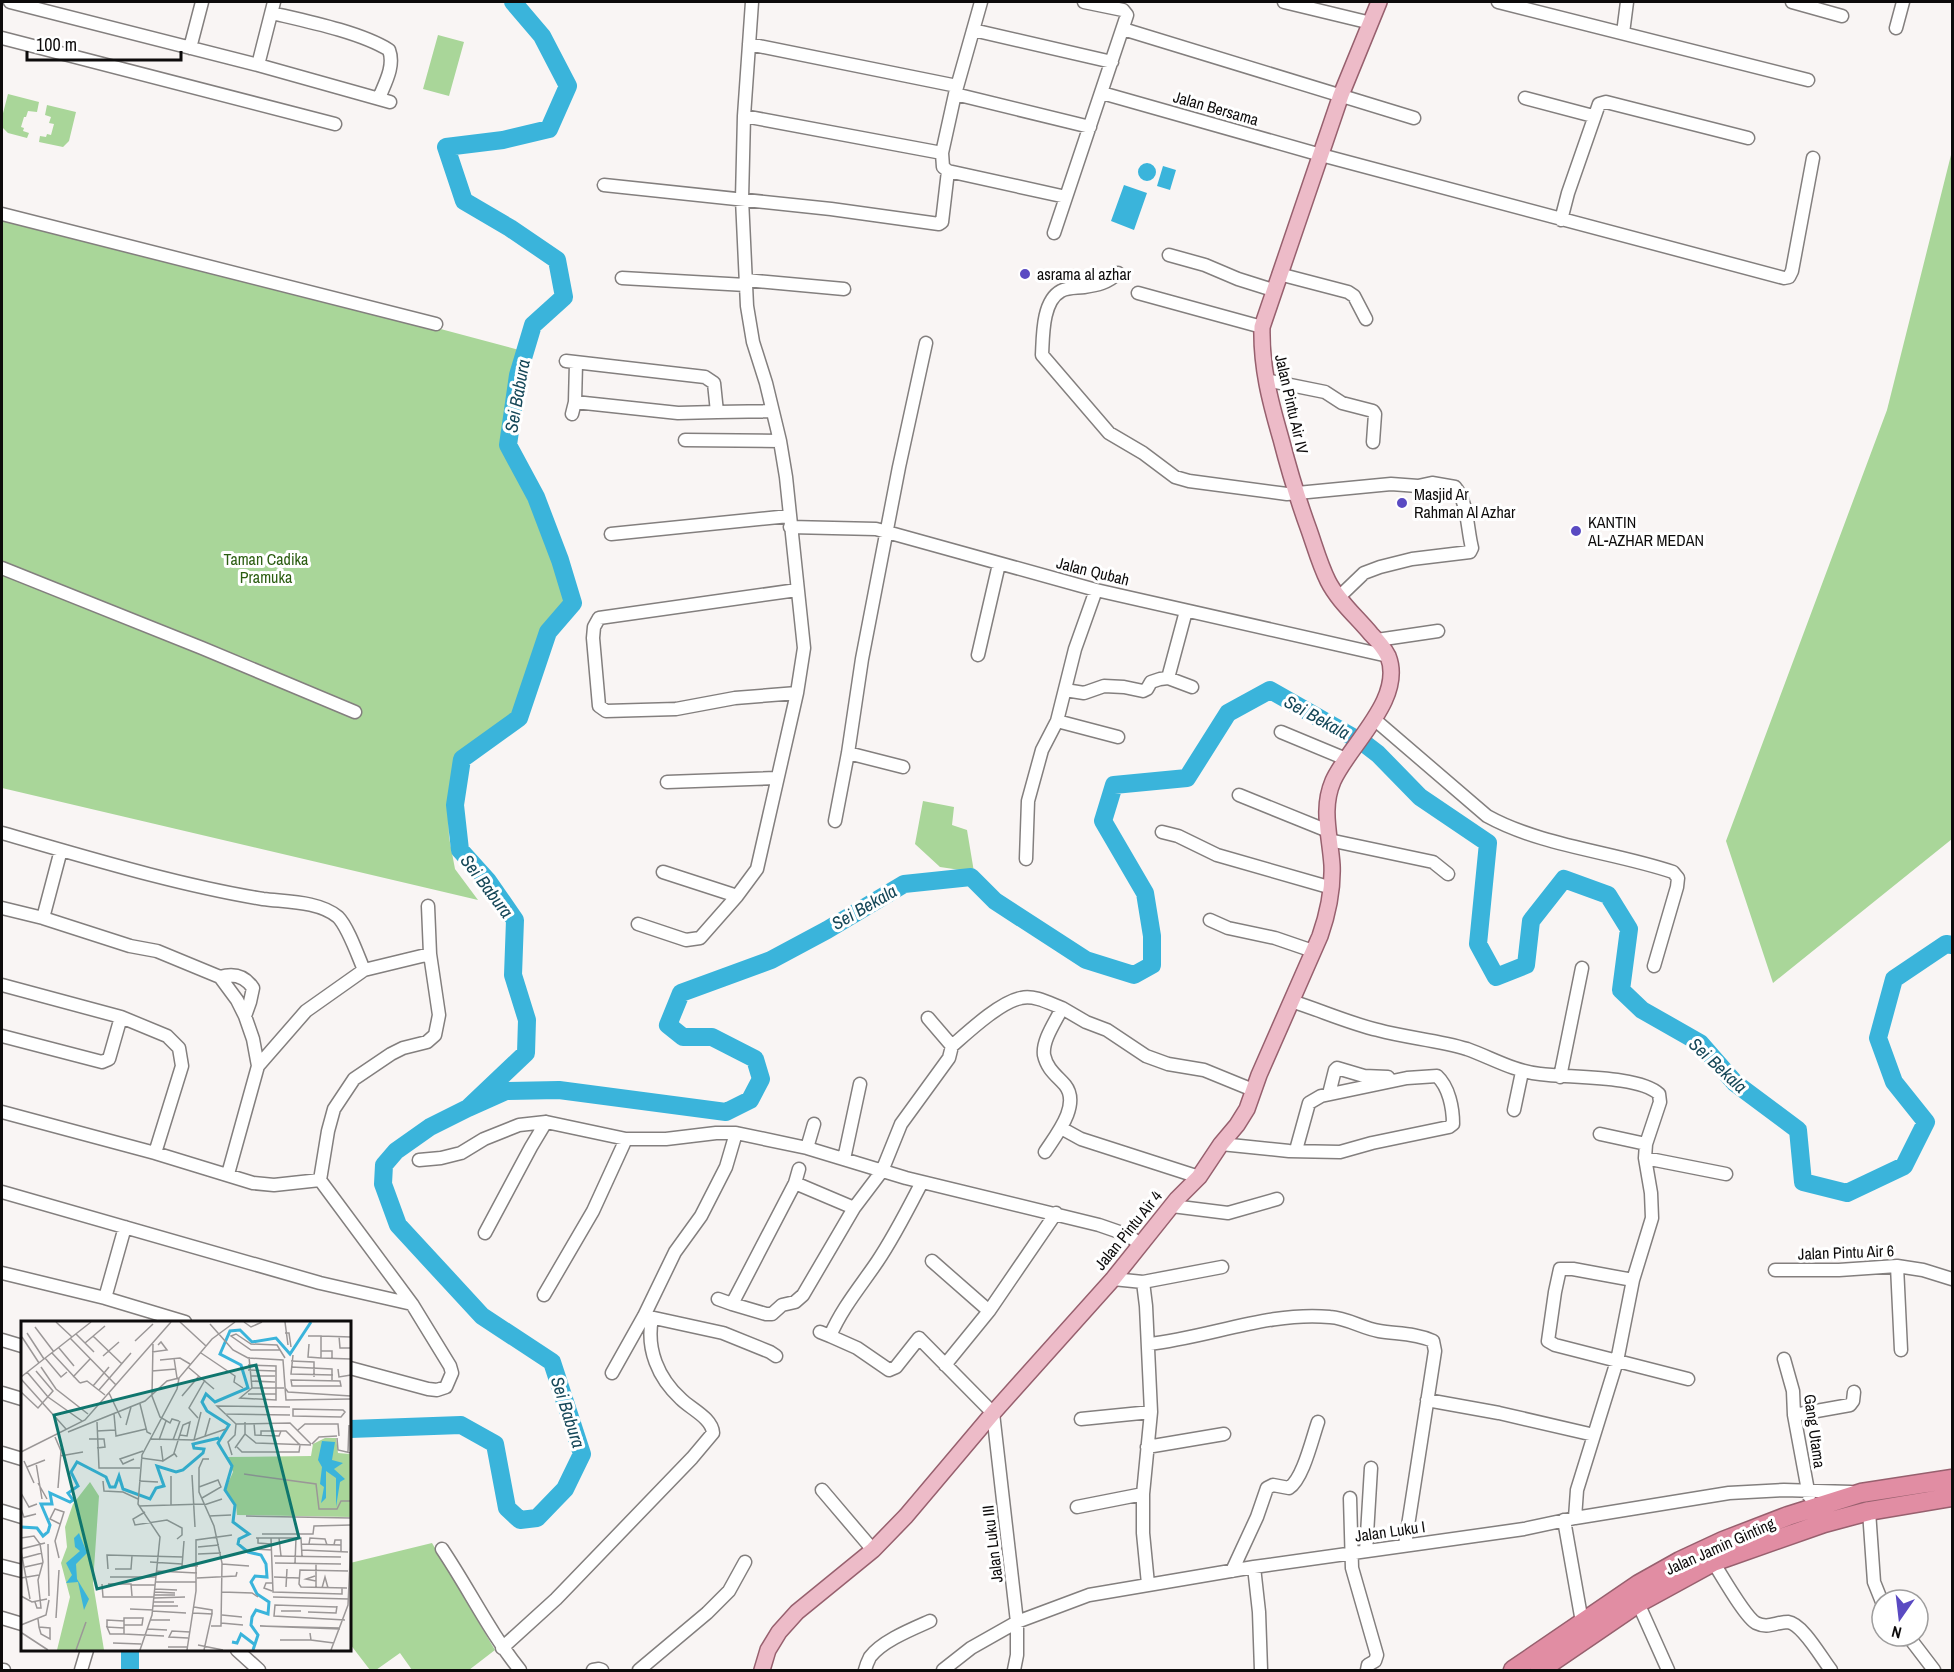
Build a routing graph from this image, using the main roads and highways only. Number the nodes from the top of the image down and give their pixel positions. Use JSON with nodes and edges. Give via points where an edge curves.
{"nodes":[{"id":1,"x":1379,"y":2,"type":"edge"},
{"id":2,"x":1371,"y":724,"type":"joint"},
{"id":3,"x":1953,"y":1479,"type":"edge"},
{"id":4,"x":1953,"y":1497,"type":"edge"},
{"id":5,"x":762,"y":1671,"type":"edge"},
{"id":6,"x":1513,"y":1671,"type":"edge"},
{"id":7,"x":1540,"y":1671,"type":"edge"}],
"edges":[{"from":1,"to":2,"type":"main road","name":"Jalan Pintu Air IV","via":[[1341,95],[1273,290],[1262,327],[1261,350],[1296,494],[1328,581],[1388,656],[1389,684]]},
{"from":2,"to":5,"type":"main road","name":"Jalan Pintu Air 4","via":[[1334,779],[1326,800],[1332,888],[1325,920],[1237,1125],[1199,1177],[1113,1279],[906,1516],[873,1550],[797,1612],[768,1650]]},
{"from":3,"to":6,"type":"highway","name":"Jalan Jamin Ginting","via":[[1809,1500],[1639,1584]]},
{"from":4,"to":7,"type":"highway","name":"Jalan Jamin Ginting","via":[[1824,1523],[1713,1562],[1638,1603]]}]}
